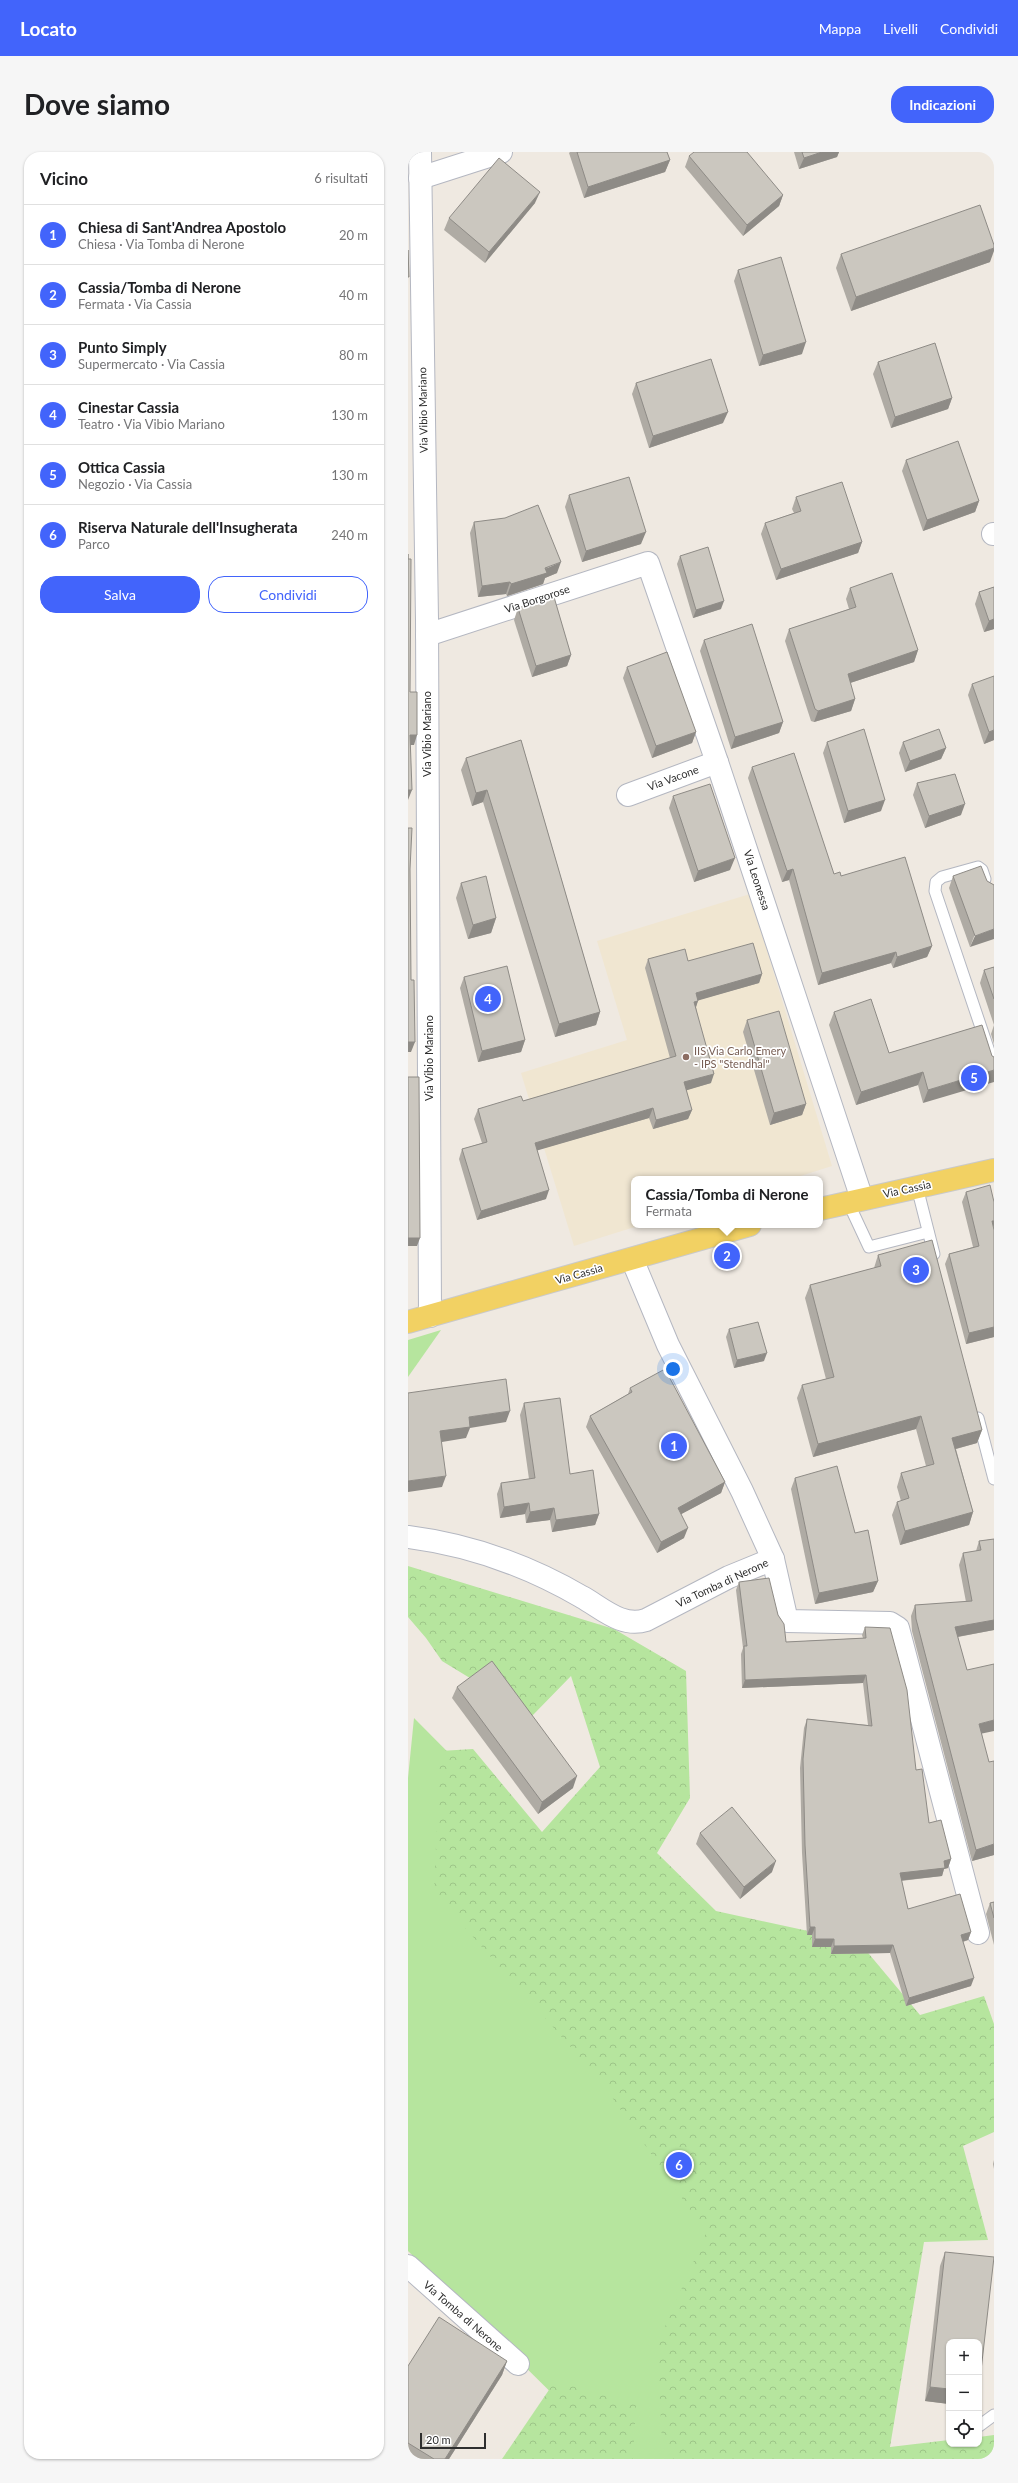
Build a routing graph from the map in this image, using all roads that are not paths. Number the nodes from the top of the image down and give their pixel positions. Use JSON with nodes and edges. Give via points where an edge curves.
{"nodes":[{"id":1,"x":420,"y":152,"type":"edge"},
{"id":2,"x":501,"y":152,"type":"edge"},
{"id":3,"x":420,"y":178,"type":"junction"},
{"id":4,"x":416,"y":378,"type":"edge"},
{"id":5,"x":648,"y":563,"type":"joint"},
{"id":6,"x":420,"y":626,"type":"edge"},
{"id":7,"x":717,"y":762,"type":"junction"},
{"id":8,"x":628,"y":795,"type":"dead end"},
{"id":9,"x":989,"y":890,"type":"edge"},
{"id":10,"x":994,"y":1066,"type":"edge"},
{"id":11,"x":994,"y":1170,"type":"edge"},
{"id":12,"x":917,"y":1187,"type":"junction"},
{"id":13,"x":855,"y":1200,"type":"junction"},
{"id":14,"x":823,"y":1208,"type":"edge"},
{"id":15,"x":740,"y":1228,"type":"edge"},
{"id":16,"x":928,"y":1232,"type":"junction"},
{"id":17,"x":632,"y":1259,"type":"junction"},
{"id":18,"x":936,"y":1263,"type":"edge"},
{"id":19,"x":430,"y":1316,"type":"junction"},
{"id":20,"x":408,"y":1322,"type":"edge"},
{"id":21,"x":975,"y":1410,"type":"edge"},
{"id":22,"x":994,"y":1479,"type":"edge"},
{"id":23,"x":408,"y":1536,"type":"edge"},
{"id":24,"x":773,"y":1559,"type":"junction"},
{"id":25,"x":978,"y":1933,"type":"dead end"},
{"id":26,"x":408,"y":2266,"type":"edge"},
{"id":27,"x":518,"y":2364,"type":"dead end"},
{"id":28,"x":994,"y":2415,"type":"edge"},
{"id":29,"x":982,"y":2424,"type":"edge"}],
"edges":[{"from":1,"to":3,"type":"street","name":"Via Vibio Mariano"},
{"from":2,"to":3,"type":"street"},
{"from":3,"to":4,"type":"street","name":"Via Vibio Mariano"},
{"from":4,"to":6,"type":"street","name":"Via Vibio Mariano"},
{"from":5,"to":6,"type":"street","name":"Via Borgorose"},
{"from":5,"to":7,"type":"street","name":"Via Leonessa"},
{"from":6,"to":19,"type":"street","name":"Via Vibio Mariano"},
{"from":7,"to":8,"type":"street","name":"Via Vacone"},
{"from":7,"to":13,"type":"street","name":"Via Leonessa"},
{"from":9,"to":10,"type":"lane","via":[[982,870],[978,867],[942,877],[936,882],[935,891]]},
{"from":11,"to":12,"type":"main road","name":"Via Cassia"},
{"from":12,"to":13,"type":"main road","name":"Via Cassia"},
{"from":12,"to":16,"type":"lane"},
{"from":13,"to":14,"type":"main road","name":"Via Cassia"},
{"from":13,"to":16,"type":"lane","via":[[869,1247]]},
{"from":15,"to":17,"type":"main road","name":"Via Cassia"},
{"from":16,"to":18,"type":"lane"},
{"from":17,"to":19,"type":"main road","name":"Via Cassia"},
{"from":17,"to":24,"type":"street","name":"Via Tomba di Nerone","via":[[668,1345],[742,1491]]},
{"from":19,"to":20,"type":"main road","name":"Via Cassia"},
{"from":21,"to":22,"type":"lane"},
{"from":23,"to":24,"type":"street","name":"Via Tomba di Nerone","via":[[464,1546],[504,1558],[555,1581],[616,1618],[634,1621],[646,1620],[729,1577]]},
{"from":24,"to":25,"type":"street","via":[[787,1621],[890,1623],[898,1628]]},
{"from":26,"to":27,"type":"street","name":"Via Tomba di Nerone"},
{"from":28,"to":29,"type":"lane"}]}
